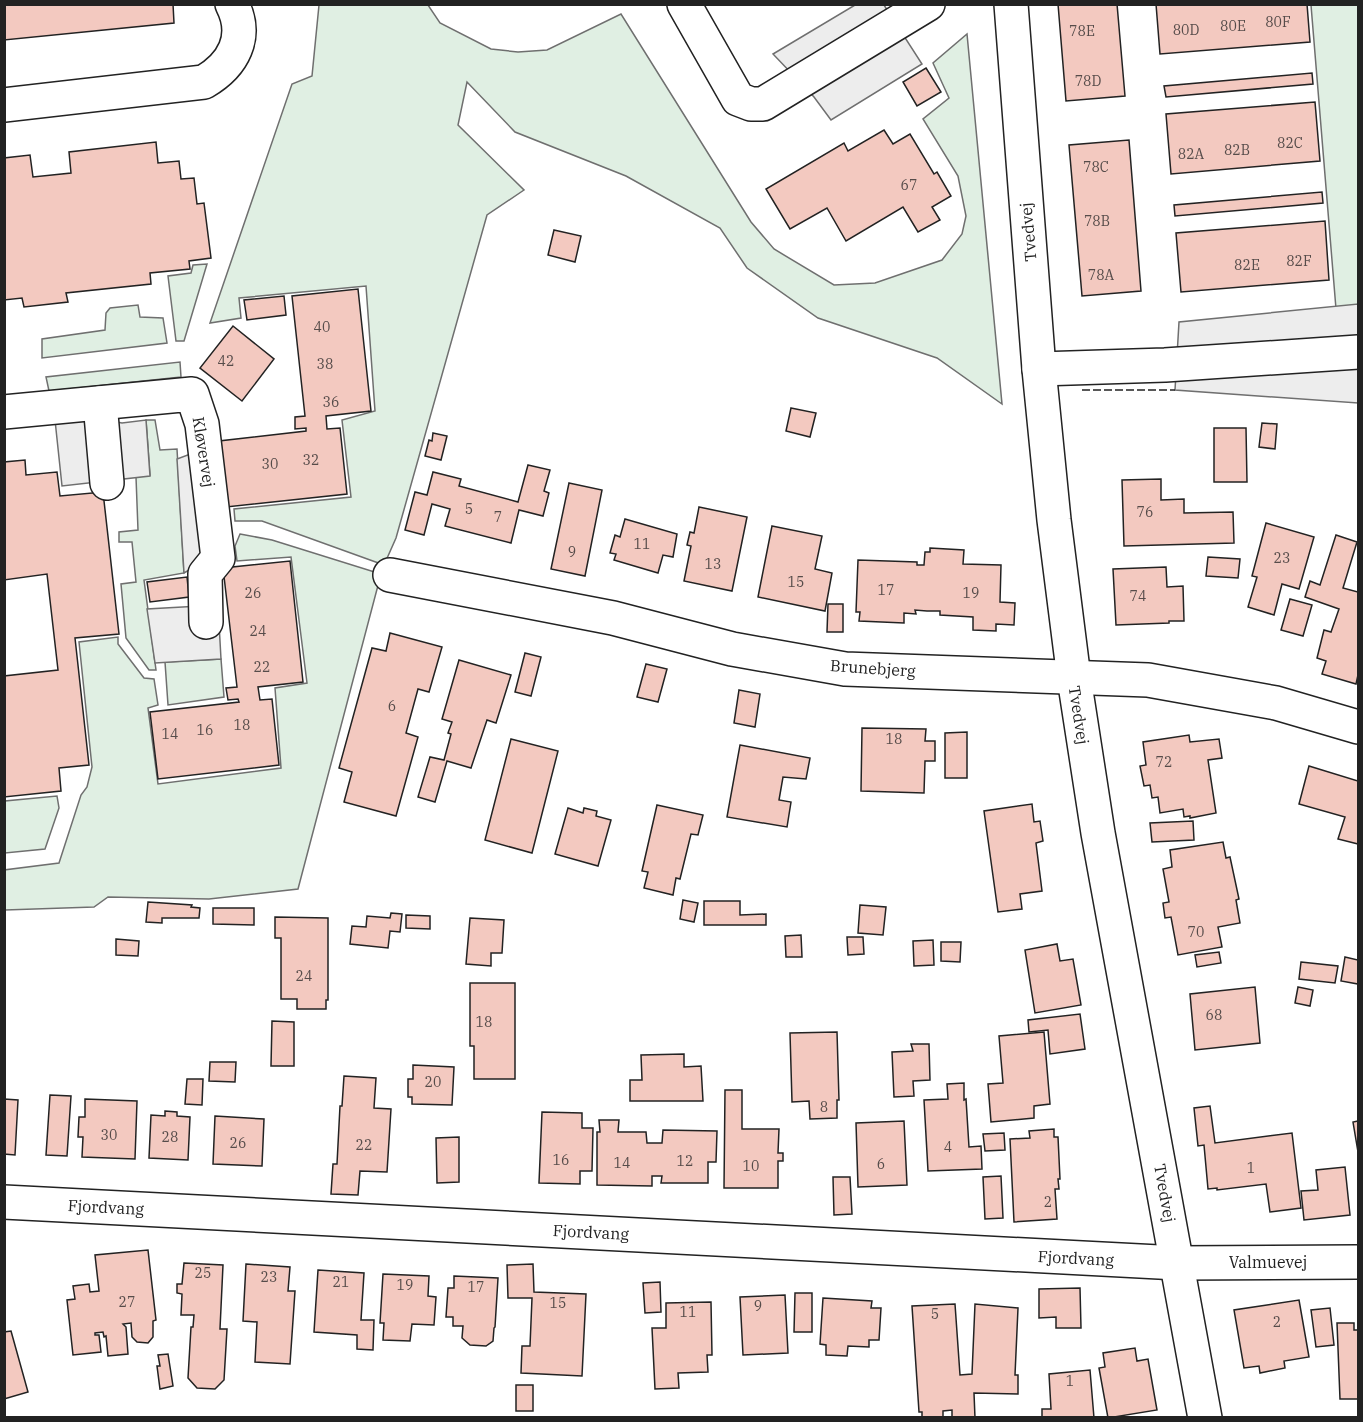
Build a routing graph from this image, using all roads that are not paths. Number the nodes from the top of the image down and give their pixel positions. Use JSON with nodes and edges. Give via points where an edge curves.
{"nodes":[{"id":1,"x":232,"y":4,"type":"edge"},
{"id":2,"x":684,"y":4,"type":"edge"},
{"id":3,"x":928,"y":4,"type":"edge"},
{"id":4,"x":1011,"y":4,"type":"edge"},
{"id":5,"x":4,"y":105,"type":"edge"},
{"id":6,"x":1359,"y":352,"type":"edge"},
{"id":7,"x":1039,"y":369,"type":"junction"},
{"id":8,"x":100,"y":403,"type":"junction"},
{"id":9,"x":4,"y":412,"type":"edge"},
{"id":10,"x":107,"y":483,"type":"dead end"},
{"id":11,"x":390,"y":575,"type":"dead end"},
{"id":12,"x":206,"y":622,"type":"dead end"},
{"id":13,"x":1074,"y":678,"type":"junction"},
{"id":14,"x":1359,"y":727,"type":"edge"},
{"id":15,"x":4,"y":1202,"type":"edge"},
{"id":16,"x":1359,"y":1262,"type":"edge"},
{"id":17,"x":1178,"y":1263,"type":"junction"},
{"id":18,"x":1205,"y":1418,"type":"edge"}],
"edges":[{"from":1,"to":5,"type":"street","via":[[238,27],[237,45],[218,74],[204,82]]},
{"from":2,"to":3,"type":"street","via":[[738,99],[763,104]]},
{"from":4,"to":7,"type":"street","name":"Tvedvej"},
{"from":6,"to":7,"type":"street"},
{"from":7,"to":13,"type":"street","name":"Tvedvej"},
{"from":8,"to":9,"type":"street","name":"Kløvervej"},
{"from":8,"to":10,"type":"street"},
{"from":8,"to":12,"type":"street","name":"Kløvervej","via":[[192,394],[202,424],[218,558],[205,574]]},
{"from":11,"to":13,"type":"street","name":"Brunebjerg","via":[[613,618],[732,649],[845,669]]},
{"from":13,"to":14,"type":"street","name":"Brunebjerg","via":[[1148,680],[1276,703]]},
{"from":13,"to":17,"type":"street","name":"Tvedvej","via":[[1098,833]]},
{"from":15,"to":17,"type":"street","name":"Fjordvang"},
{"from":16,"to":17,"type":"street","name":"Valmuevej"},
{"from":17,"to":18,"type":"street","name":"Tvedvej"}]}
